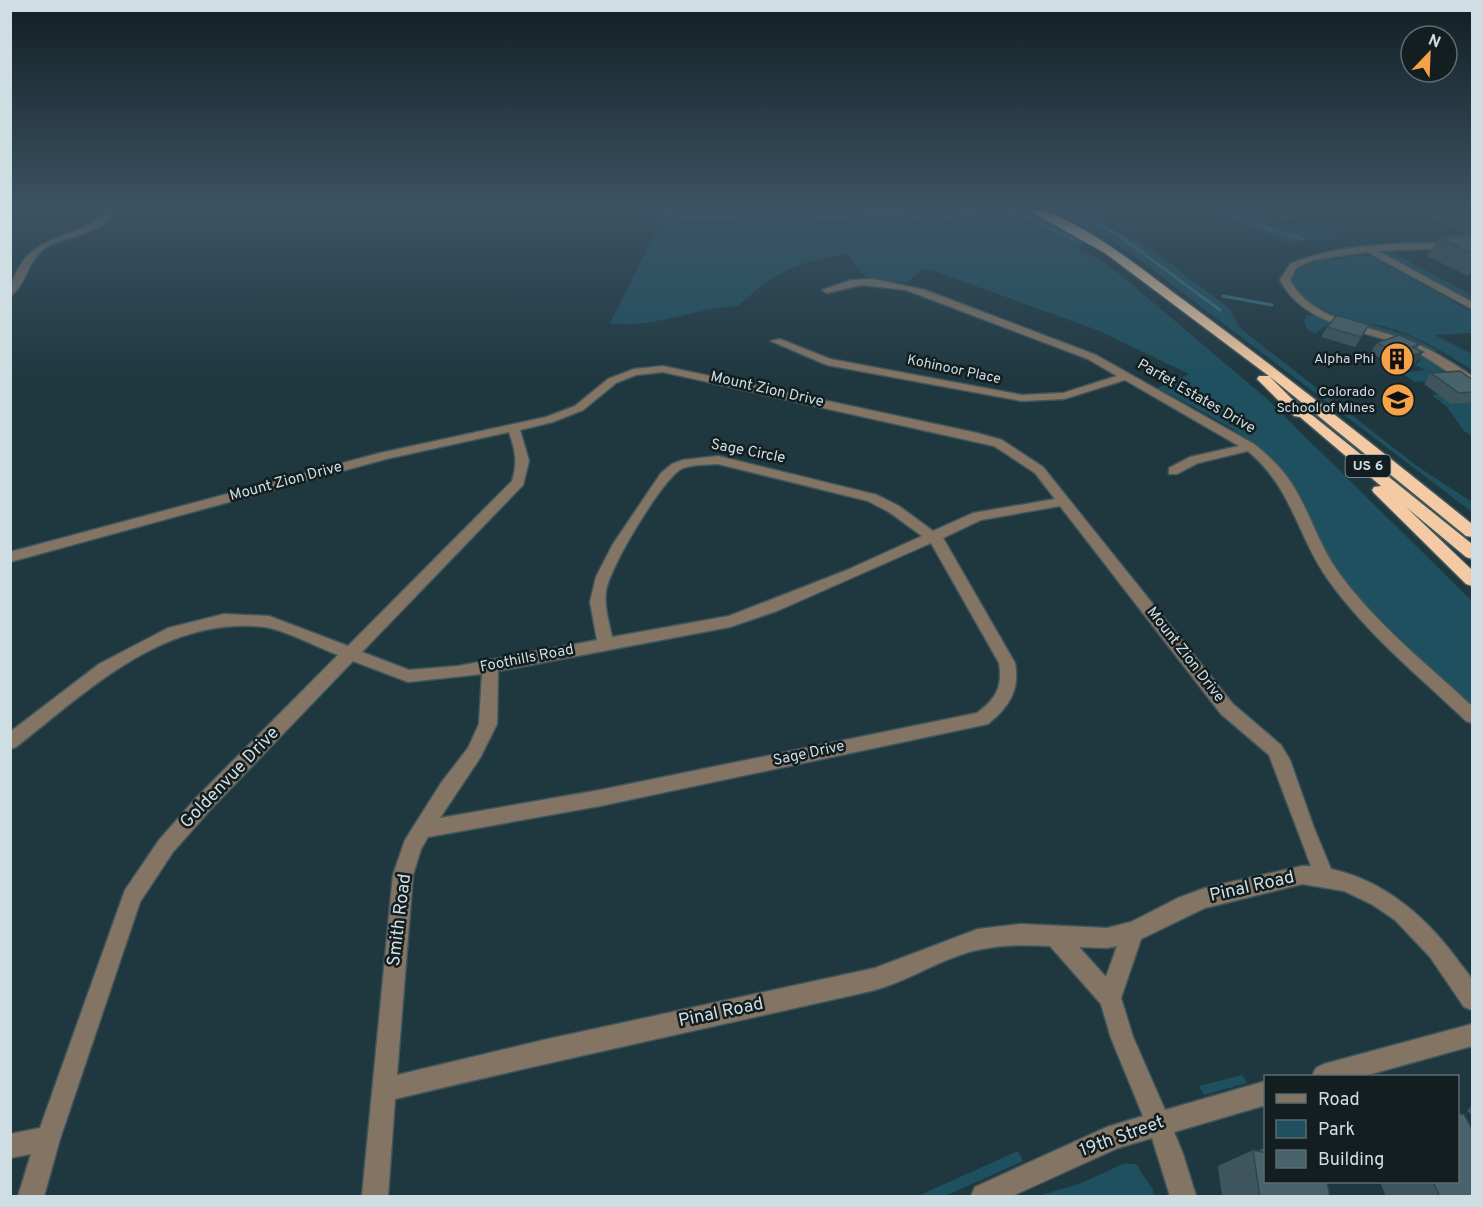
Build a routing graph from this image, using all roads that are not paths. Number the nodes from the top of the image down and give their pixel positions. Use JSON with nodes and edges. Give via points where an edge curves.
{"nodes":[{"id":1,"x":25,"y":265,"type":"edge"},
{"id":2,"x":1130,"y":265,"type":"edge"},
{"id":3,"x":1294,"y":265,"type":"edge"},
{"id":4,"x":1398,"y":265,"type":"edge"},
{"id":5,"x":827,"y":290,"type":"dead end"},
{"id":6,"x":10,"y":293,"type":"edge"},
{"id":7,"x":1181,"y":304,"type":"junction"},
{"id":8,"x":1473,"y":306,"type":"edge"},
{"id":9,"x":776,"y":341,"type":"dead end"},
{"id":10,"x":1128,"y":376,"type":"junction"},
{"id":11,"x":1264,"y":379,"type":"junction"},
{"id":12,"x":1473,"y":381,"type":"edge"},
{"id":13,"x":1323,"y":411,"type":"junction"},
{"id":14,"x":513,"y":428,"type":"junction"},
{"id":15,"x":1250,"y":447,"type":"junction"},
{"id":16,"x":1173,"y":471,"type":"dead end"},
{"id":17,"x":1065,"y":501,"type":"junction"},
{"id":18,"x":1473,"y":520,"type":"edge"},
{"id":19,"x":1473,"y":532,"type":"edge"},
{"id":20,"x":930,"y":536,"type":"junction"},
{"id":21,"x":1473,"y":553,"type":"edge"},
{"id":22,"x":10,"y":557,"type":"edge"},
{"id":23,"x":1473,"y":580,"type":"edge"},
{"id":24,"x":606,"y":644,"type":"junction"},
{"id":25,"x":352,"y":652,"type":"junction"},
{"id":26,"x":490,"y":665,"type":"junction"},
{"id":27,"x":1473,"y":716,"type":"edge"},
{"id":28,"x":10,"y":742,"type":"edge"},
{"id":29,"x":423,"y":829,"type":"junction"},
{"id":30,"x":1325,"y":877,"type":"junction"},
{"id":31,"x":1134,"y":932,"type":"junction"},
{"id":32,"x":1055,"y":936,"type":"junction"},
{"id":33,"x":1110,"y":998,"type":"junction"},
{"id":34,"x":1473,"y":999,"type":"edge"},
{"id":35,"x":1473,"y":1035,"type":"edge"},
{"id":36,"x":1331,"y":1075,"type":"edge"},
{"id":37,"x":385,"y":1090,"type":"junction"},
{"id":38,"x":1264,"y":1094,"type":"edge"},
{"id":39,"x":1158,"y":1123,"type":"junction"},
{"id":40,"x":48,"y":1139,"type":"junction"},
{"id":41,"x":10,"y":1146,"type":"edge"},
{"id":42,"x":31,"y":1197,"type":"edge"},
{"id":43,"x":375,"y":1197,"type":"edge"},
{"id":44,"x":984,"y":1197,"type":"edge"},
{"id":45,"x":1183,"y":1197,"type":"edge"}],
"edges":[{"from":1,"to":6,"type":"street"},
{"from":2,"to":7,"type":"highway","number":"US 6"},
{"from":3,"to":12,"type":"street","via":[[1286,277],[1287,287],[1320,314],[1407,343]]},
{"from":4,"to":8,"type":"street"},
{"from":5,"to":10,"type":"street","name":"Parfet Estates Drive","via":[[861,281],[896,284],[1057,342]]},
{"from":7,"to":11,"type":"highway","number":"US 6"},
{"from":7,"to":13,"type":"highway","number":"US 6"},
{"from":9,"to":10,"type":"street","name":"Kohinoor Place","via":[[827,362],[1022,398],[1064,396]]},
{"from":10,"to":15,"type":"street","name":"Parfet Estates Drive"},
{"from":11,"to":21,"type":"highway","number":"US 6"},
{"from":11,"to":23,"type":"highway"},
{"from":13,"to":18,"type":"highway"},
{"from":13,"to":19,"type":"highway","number":"US 6"},
{"from":14,"to":17,"type":"street","name":"Mount Zion Drive","via":[[567,414],[624,375],[673,370],[998,443],[1029,461]]},
{"from":14,"to":22,"type":"street","name":"Mount Zion Drive","via":[[341,467]]},
{"from":14,"to":25,"type":"street","name":"Goldenvue Drive","via":[[524,457],[518,482]]},
{"from":15,"to":16,"type":"street","via":[[1194,460]]},
{"from":15,"to":27,"type":"street","name":"Parfet Estates Drive","via":[[1290,490],[1323,562],[1337,582]]},
{"from":17,"to":20,"type":"street","name":"Foothills Road","via":[[978,516]]},
{"from":17,"to":30,"type":"street","name":"Mount Zion Drive","via":[[1227,709],[1275,750]]},
{"from":20,"to":24,"type":"street","name":"Foothills Road","via":[[772,608],[730,621]]},
{"from":20,"to":24,"type":"street","name":"Sage Circle","via":[[894,509],[850,491],[718,460],[687,463],[665,476],[606,570],[598,602]]},
{"from":20,"to":29,"type":"street","name":"Sage Drive","via":[[939,542],[1007,663],[1007,696],[982,719],[600,798]]},
{"from":24,"to":26,"type":"street","name":"Foothills Road"},
{"from":25,"to":26,"type":"street","name":"Foothills Road","via":[[408,676]]},
{"from":25,"to":28,"type":"street","name":"Foothills Road","via":[[269,622],[224,620],[196,625],[168,634],[105,668]]},
{"from":25,"to":40,"type":"street","name":"Goldenvue Drive","via":[[203,804],[166,846],[132,897]]},
{"from":26,"to":29,"type":"street","name":"Smith Road","via":[[488,724],[474,753]]},
{"from":29,"to":37,"type":"street","name":"Smith Road","via":[[412,846],[403,875]]},
{"from":30,"to":31,"type":"street","name":"Pinal Road","via":[[1302,875],[1229,890],[1185,905]]},
{"from":30,"to":34,"type":"street","name":"Pinal Road","via":[[1363,889],[1402,913],[1437,950]]},
{"from":31,"to":32,"type":"street","name":"Pinal Road","via":[[1107,938]]},
{"from":31,"to":33,"type":"street"},
{"from":32,"to":33,"type":"street"},
{"from":32,"to":37,"type":"street","name":"Pinal Road","via":[[1020,934],[978,939],[875,979]]},
{"from":33,"to":39,"type":"street","via":[[1122,1038]]},
{"from":35,"to":36,"type":"street"},
{"from":37,"to":43,"type":"street","name":"Smith Road"},
{"from":38,"to":39,"type":"street","name":"19th Street"},
{"from":39,"to":44,"type":"street","name":"19th Street","via":[[1116,1136]]},
{"from":39,"to":45,"type":"street"},
{"from":40,"to":41,"type":"street"},
{"from":40,"to":42,"type":"street","name":"Goldenvue Drive"}]}
